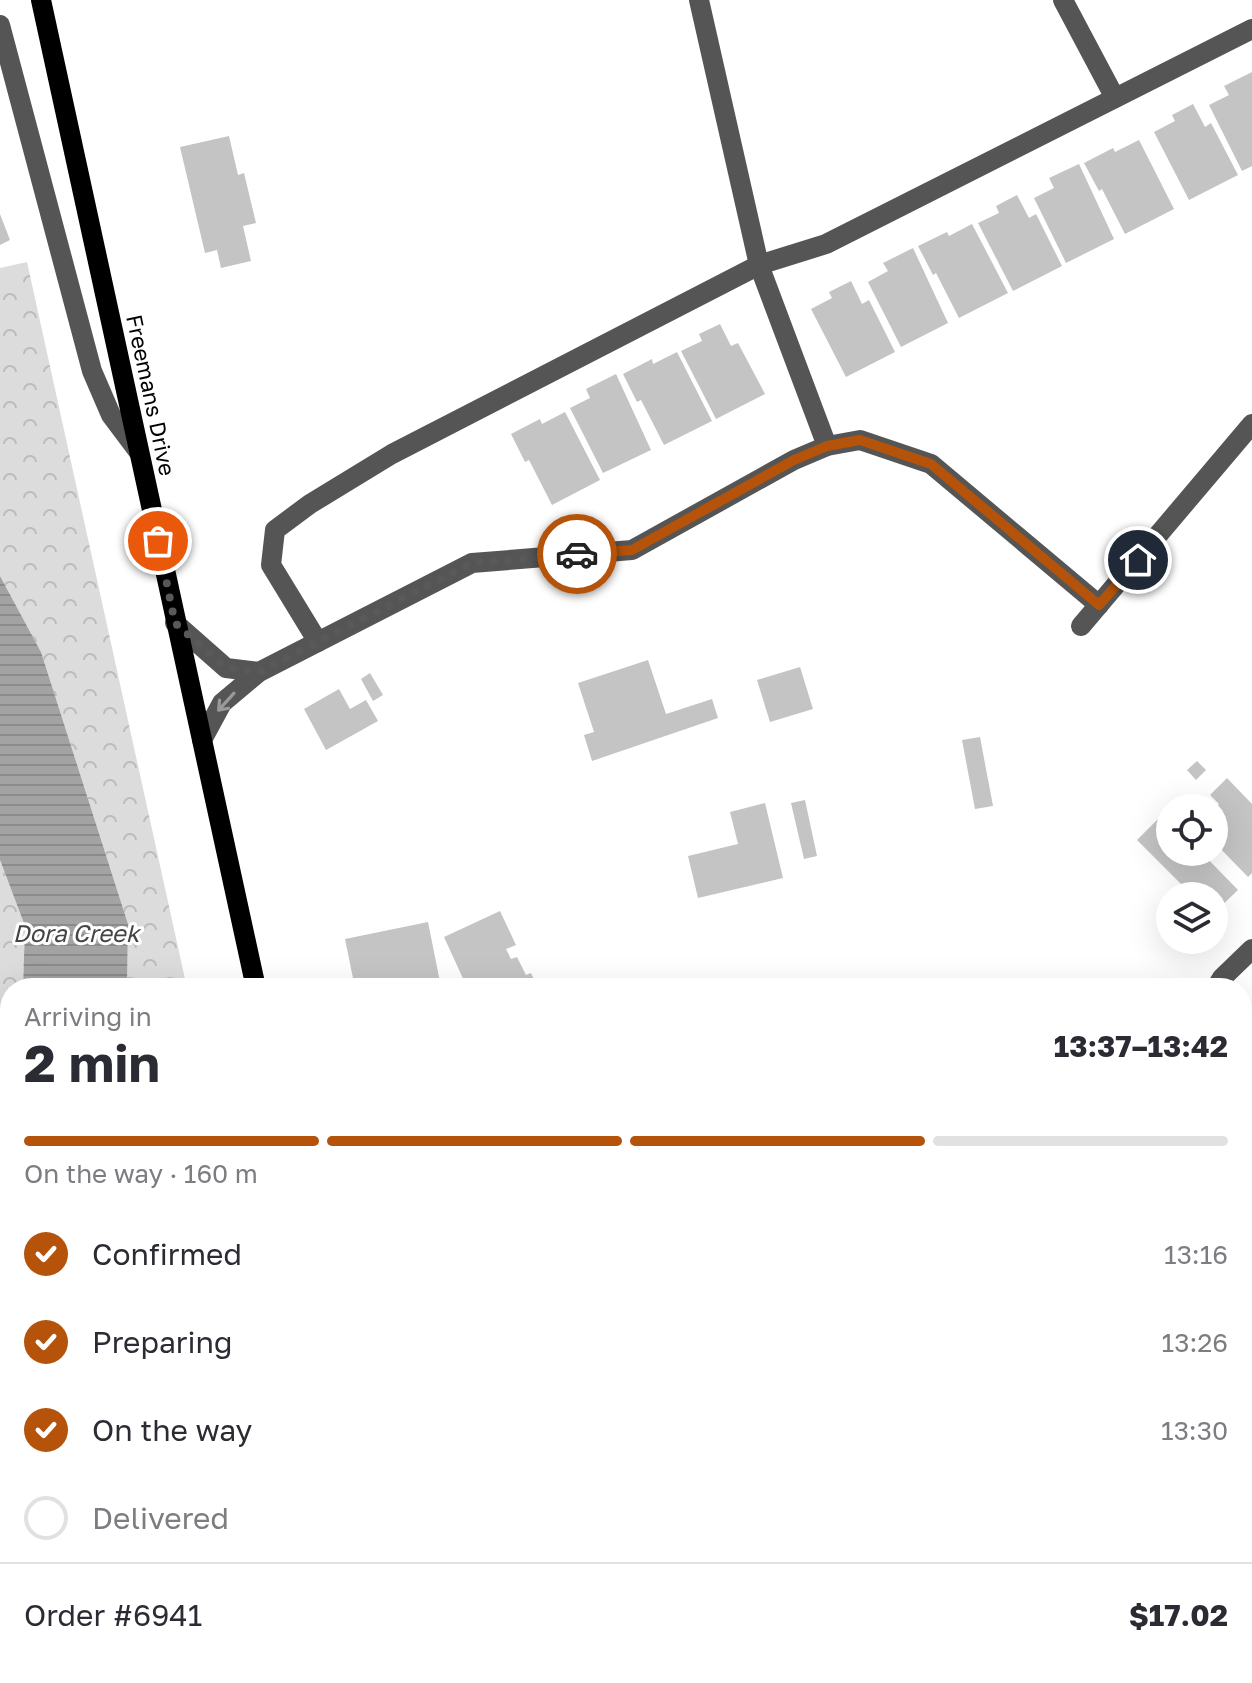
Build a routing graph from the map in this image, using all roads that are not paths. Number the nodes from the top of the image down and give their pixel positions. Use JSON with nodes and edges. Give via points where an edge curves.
{"nodes":[{"id":1,"x":41,"y":0,"type":"edge"},
{"id":2,"x":699,"y":0,"type":"edge"},
{"id":3,"x":1063,"y":0,"type":"edge"},
{"id":4,"x":0,"y":25,"type":"edge"},
{"id":5,"x":1252,"y":29,"type":"edge"},
{"id":6,"x":1115,"y":98,"type":"junction"},
{"id":7,"x":759,"y":265,"type":"junction"},
{"id":8,"x":1252,"y":424,"type":"edge"},
{"id":9,"x":827,"y":446,"type":"junction"},
{"id":10,"x":138,"y":451,"type":"junction"},
{"id":11,"x":1099,"y":605,"type":"junction"},
{"id":12,"x":175,"y":623,"type":"junction"},
{"id":13,"x":1081,"y":626,"type":"dead end"},
{"id":14,"x":318,"y":642,"type":"junction"},
{"id":15,"x":259,"y":672,"type":"junction"},
{"id":16,"x":202,"y":740,"type":"junction"},
{"id":17,"x":1252,"y":949,"type":"edge"},
{"id":18,"x":254,"y":978,"type":"edge"},
{"id":19,"x":1222,"y":978,"type":"edge"}],
"edges":[{"from":1,"to":10,"type":"main road","name":"Freemans Drive"},
{"from":2,"to":7,"type":"street"},
{"from":3,"to":6,"type":"street"},
{"from":4,"to":10,"type":"street","via":[[92,371],[111,415]]},
{"from":5,"to":6,"type":"street"},
{"from":6,"to":7,"type":"street","via":[[826,244]]},
{"from":7,"to":9,"type":"street"},
{"from":7,"to":14,"type":"street","via":[[392,454],[275,530],[271,565]]},
{"from":8,"to":11,"type":"street"},
{"from":9,"to":11,"type":"street","via":[[860,440],[931,464]]},
{"from":9,"to":14,"type":"street","via":[[632,550],[472,563]]},
{"from":10,"to":12,"type":"main road","name":"Freemans Drive"},
{"from":11,"to":13,"type":"street"},
{"from":12,"to":15,"type":"street","via":[[226,668]]},
{"from":12,"to":16,"type":"main road","name":"Freemans Drive"},
{"from":14,"to":15,"type":"street"},
{"from":15,"to":16,"type":"street","one_way":true,"via":[[222,703]]},
{"from":16,"to":18,"type":"main road","name":"Freemans Drive"},
{"from":17,"to":19,"type":"street"}]}
